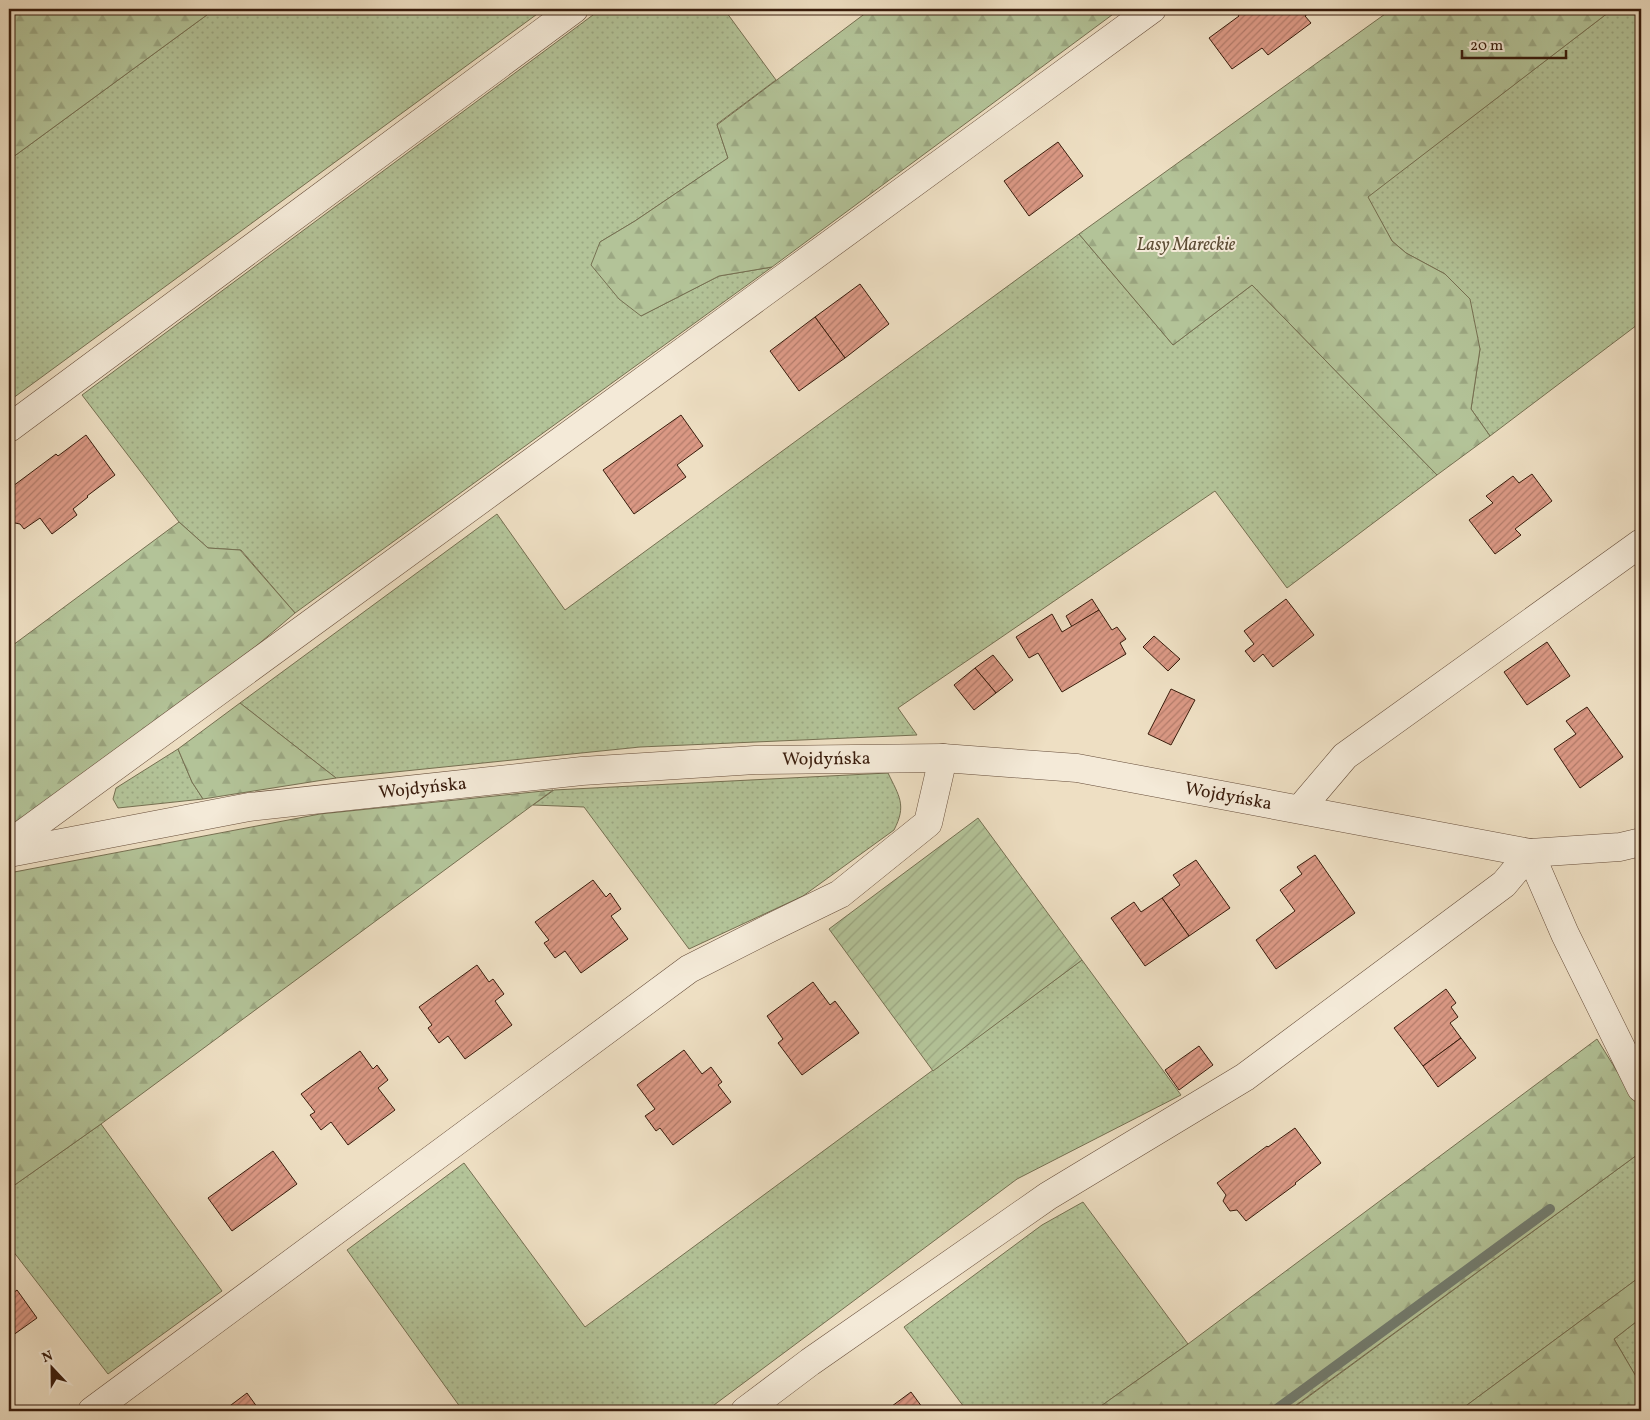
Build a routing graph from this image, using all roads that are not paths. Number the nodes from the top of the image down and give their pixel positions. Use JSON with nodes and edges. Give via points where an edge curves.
{"nodes":[{"id":1,"x":574,"y":9,"type":"edge"},
{"id":2,"x":1152,"y":9,"type":"edge"},
{"id":3,"x":9,"y":428,"type":"edge"},
{"id":4,"x":1641,"y":543,"type":"edge"},
{"id":5,"x":942,"y":758,"type":"junction"},
{"id":6,"x":1300,"y":809,"type":"junction"},
{"id":7,"x":1641,"y":842,"type":"edge"},
{"id":8,"x":9,"y":844,"type":"edge"},
{"id":9,"x":9,"y":853,"type":"edge"},
{"id":10,"x":1530,"y":853,"type":"junction"},
{"id":11,"x":1641,"y":1088,"type":"edge"},
{"id":12,"x":92,"y":1411,"type":"edge"},
{"id":13,"x":745,"y":1411,"type":"edge"}],
"edges":[{"from":1,"to":3,"type":"street"},
{"from":2,"to":8,"type":"street"},
{"from":4,"to":6,"type":"street","via":[[1345,756]]},
{"from":5,"to":6,"type":"street","name":"Wojdyńska","via":[[1077,768]]},
{"from":5,"to":9,"type":"street","name":"Wojdyńska","via":[[755,760],[582,771],[249,807]]},
{"from":5,"to":12,"type":"street","via":[[928,823],[840,894],[690,969]]},
{"from":6,"to":10,"type":"street","name":"Wojdyńska"},
{"from":7,"to":10,"type":"street","name":"Wojdyńska","via":[[1620,847]]},
{"from":10,"to":11,"type":"street","via":[[1565,934]]},
{"from":10,"to":13,"type":"street","via":[[1504,884],[1245,1077],[1048,1196]]}]}
